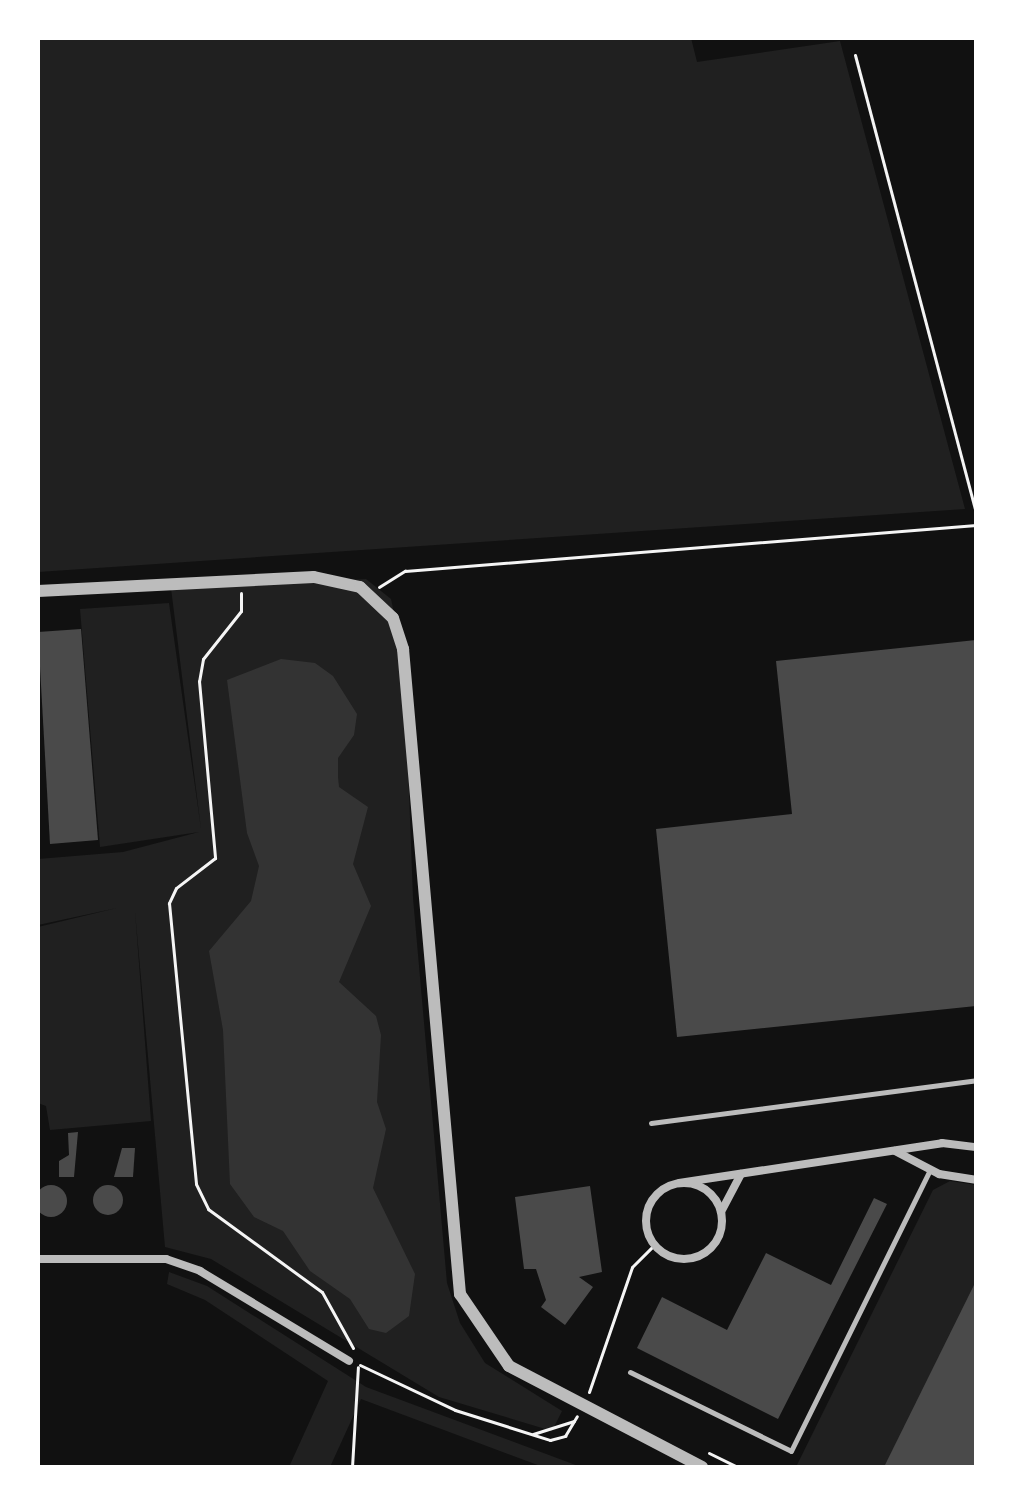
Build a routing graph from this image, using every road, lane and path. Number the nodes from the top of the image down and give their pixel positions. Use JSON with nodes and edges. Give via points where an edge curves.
{"nodes":[{"id":1,"x":855,"y":55,"type":"dead end"},
{"id":2,"x":976,"y":514,"type":"edge"},
{"id":3,"x":976,"y":525,"type":"edge"},
{"id":4,"x":241,"y":580,"type":"junction"},
{"id":5,"x":38,"y":591,"type":"edge"},
{"id":6,"x":390,"y":595,"type":"dead end"},
{"id":7,"x":976,"y":1080,"type":"edge"},
{"id":8,"x":651,"y":1123,"type":"dead end"},
{"id":9,"x":976,"y":1147,"type":"edge"},
{"id":10,"x":893,"y":1150,"type":"junction"},
{"id":11,"x":930,"y":1170,"type":"junction"},
{"id":12,"x":741,"y":1174,"type":"junction"},
{"id":13,"x":976,"y":1180,"type":"edge"},
{"id":14,"x":679,"y":1183,"type":"junction"},
{"id":15,"x":721,"y":1213,"type":"junction"},
{"id":16,"x":654,"y":1245,"type":"junction"},
{"id":17,"x":38,"y":1259,"type":"edge"},
{"id":18,"x":349,"y":1361,"type":"joint"},
{"id":19,"x":359,"y":1365,"type":"junction"},
{"id":20,"x":630,"y":1372,"type":"dead end"},
{"id":21,"x":579,"y":1388,"type":"dead end"},
{"id":22,"x":532,"y":1435,"type":"junction"},
{"id":23,"x":352,"y":1467,"type":"edge"},
{"id":24,"x":702,"y":1467,"type":"edge"}],
"edges":[{"from":1,"to":2,"type":"path"},
{"from":3,"to":6,"type":"path","via":[[405,571],[381,587]]},
{"from":4,"to":5,"type":"street"},
{"from":4,"to":19,"type":"path","via":[[241,611],[203,659],[199,681],[215,858],[176,888],[169,903],[196,1184],[208,1209],[322,1292]]},
{"from":4,"to":24,"type":"street","via":[[314,577],[360,587],[399,632],[460,1294],[509,1366]]},
{"from":7,"to":8,"type":"lane"},
{"from":9,"to":10,"type":"street","via":[[942,1143]]},
{"from":10,"to":11,"type":"street"},
{"from":10,"to":12,"type":"street"},
{"from":11,"to":13,"type":"street"},
{"from":11,"to":20,"type":"lane","via":[[791,1451]]},
{"from":12,"to":14,"type":"street"},
{"from":12,"to":15,"type":"street"},
{"from":14,"to":15,"type":"street","via":[[701,1187]]},
{"from":14,"to":16,"type":"street","via":[[659,1192],[647,1212]]},
{"from":15,"to":16,"type":"street","via":[[719,1235],[705,1252],[684,1259]]},
{"from":16,"to":21,"type":"path","via":[[632,1267],[589,1392]]},
{"from":17,"to":18,"type":"street","via":[[166,1259],[200,1271]]},
{"from":18,"to":19,"type":"path"},
{"from":19,"to":22,"type":"path","via":[[455,1410]]},
{"from":19,"to":23,"type":"path"},
{"from":22,"to":22,"type":"path","via":[[560,1440],[575,1419]]}]}
